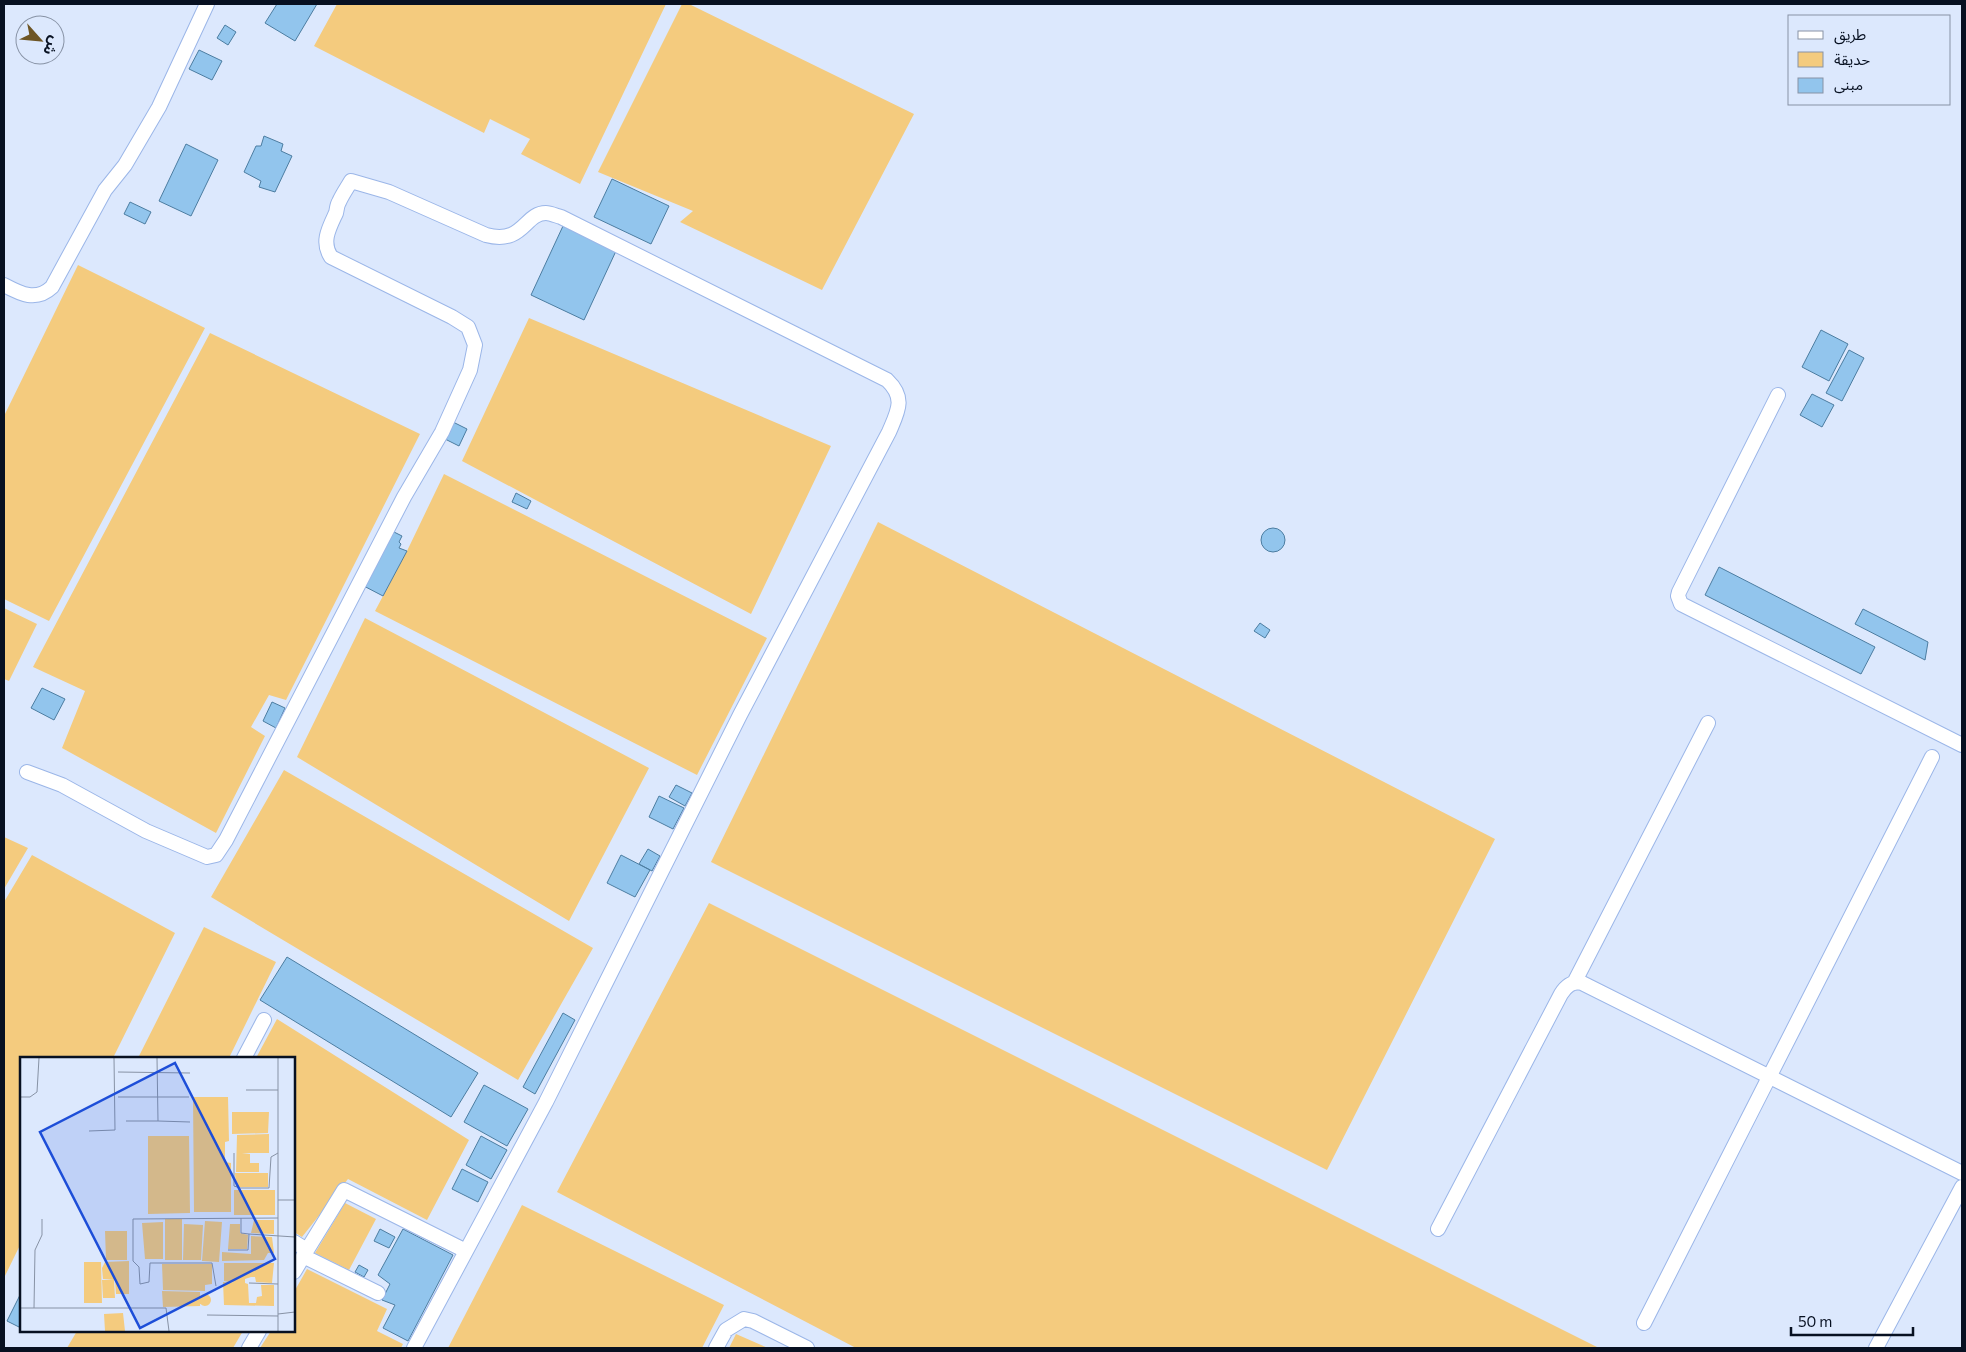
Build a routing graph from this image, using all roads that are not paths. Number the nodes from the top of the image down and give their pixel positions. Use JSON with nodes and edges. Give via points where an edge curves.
{"nodes":[{"id":1,"x":207,"y":4,"type":"edge"},
{"id":2,"x":4,"y":285,"type":"edge"},
{"id":3,"x":1778,"y":395,"type":"dead end"},
{"id":4,"x":1708,"y":723,"type":"dead end"},
{"id":5,"x":1962,"y":745,"type":"edge"},
{"id":6,"x":1932,"y":757,"type":"dead end"},
{"id":7,"x":28,"y":772,"type":"dead end"},
{"id":8,"x":1574,"y":983,"type":"junction"},
{"id":9,"x":264,"y":1020,"type":"dead end"},
{"id":10,"x":245,"y":1057,"type":"edge"},
{"id":11,"x":1769,"y":1077,"type":"junction"},
{"id":12,"x":1962,"y":1173,"type":"edge"},
{"id":13,"x":1962,"y":1187,"type":"edge"},
{"id":14,"x":1438,"y":1229,"type":"dead end"},
{"id":15,"x":295,"y":1243,"type":"edge"},
{"id":16,"x":466,"y":1250,"type":"junction"},
{"id":17,"x":305,"y":1253,"type":"junction"},
{"id":18,"x":295,"y":1270,"type":"edge"},
{"id":19,"x":378,"y":1293,"type":"dead end"},
{"id":20,"x":1644,"y":1323,"type":"dead end"},
{"id":21,"x":258,"y":1332,"type":"edge"},
{"id":22,"x":249,"y":1348,"type":"edge"},
{"id":23,"x":414,"y":1348,"type":"edge"},
{"id":24,"x":716,"y":1348,"type":"edge"},
{"id":25,"x":807,"y":1348,"type":"edge"},
{"id":26,"x":1876,"y":1348,"type":"edge"}],
"edges":[{"from":1,"to":2,"type":"street","via":[[159,107],[105,190],[52,287],[47,292],[29,297]]},
{"from":3,"to":5,"type":"street","via":[[1679,592],[1681,604]]},
{"from":4,"to":8,"type":"street"},
{"from":6,"to":11,"type":"street"},
{"from":7,"to":16,"type":"street","via":[[62,785],[146,831],[207,857],[216,855],[226,840],[404,497],[442,432],[470,370],[475,345],[468,327],[452,317],[331,258],[326,240],[329,227],[351,181],[389,192],[496,238],[520,231],[533,218],[545,213],[561,217],[887,380],[895,388],[899,399],[898,411],[889,432],[744,706],[546,1102]]},
{"from":8,"to":11,"type":"street","via":[[1582,983]]},
{"from":8,"to":14,"type":"street","via":[[1561,994]]},
{"from":9,"to":10,"type":"street"},
{"from":11,"to":12,"type":"street"},
{"from":11,"to":20,"type":"street"},
{"from":13,"to":26,"type":"street"},
{"from":15,"to":17,"type":"street"},
{"from":16,"to":17,"type":"street","via":[[344,1190]]},
{"from":16,"to":23,"type":"street"},
{"from":17,"to":18,"type":"street"},
{"from":17,"to":19,"type":"street"},
{"from":21,"to":22,"type":"street"},
{"from":24,"to":25,"type":"street","via":[[726,1330],[744,1319]]}]}
